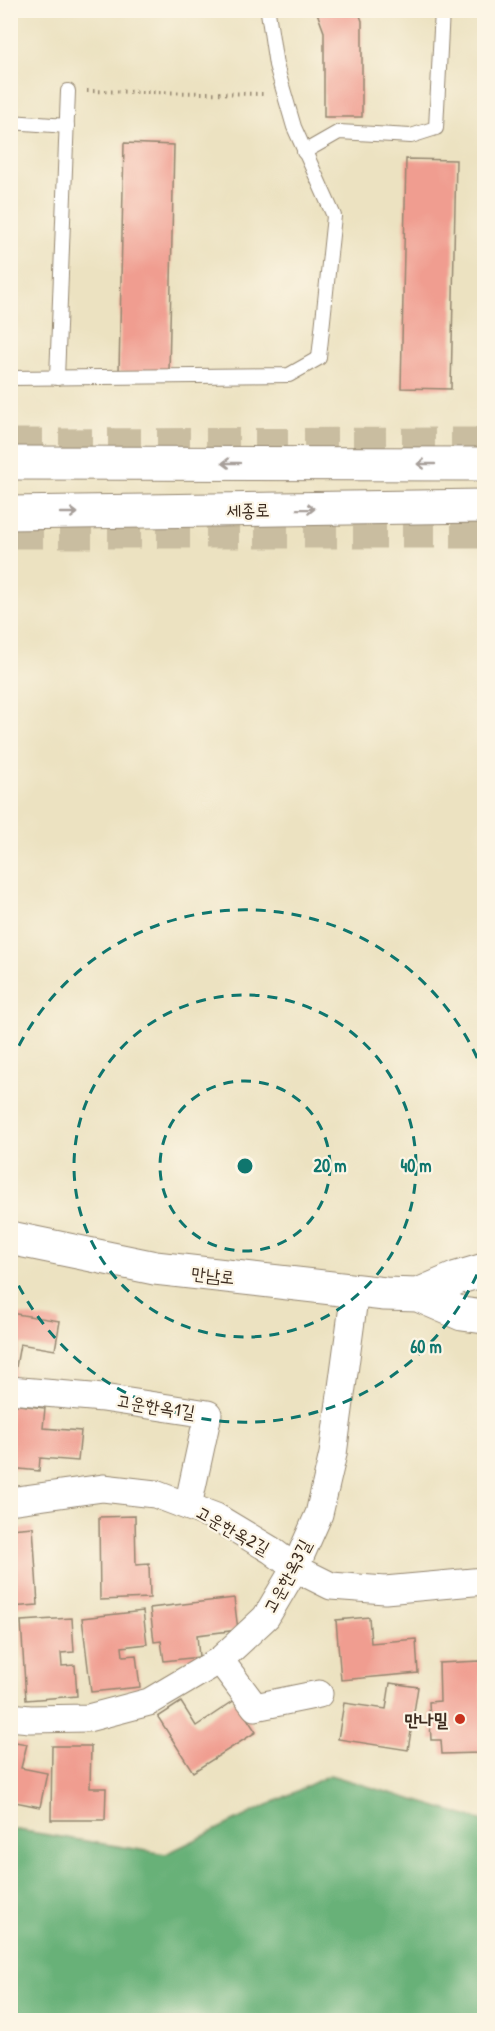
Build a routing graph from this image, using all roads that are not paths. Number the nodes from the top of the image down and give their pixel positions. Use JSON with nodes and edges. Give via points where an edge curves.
{"nodes":[{"id":1,"x":442,"y":10,"type":"edge"},
{"id":2,"x":268,"y":12,"type":"edge"},
{"id":3,"x":68,"y":91,"type":"road end"},
{"id":4,"x":10,"y":122,"type":"edge"},
{"id":5,"x":67,"y":126,"type":"junction"},
{"id":6,"x":304,"y":152,"type":"junction"},
{"id":7,"x":10,"y":378,"type":"edge"},
{"id":8,"x":57,"y":378,"type":"junction"},
{"id":9,"x":10,"y":463,"type":"edge"},
{"id":10,"x":484,"y":464,"type":"edge"},
{"id":11,"x":484,"y":506,"type":"edge"},
{"id":12,"x":10,"y":513,"type":"edge"},
{"id":13,"x":10,"y":1238,"type":"edge"},
{"id":14,"x":484,"y":1270,"type":"edge"},
{"id":15,"x":356,"y":1291,"type":"junction"},
{"id":16,"x":418,"y":1295,"type":"junction"},
{"id":17,"x":484,"y":1317,"type":"edge"},
{"id":18,"x":10,"y":1390,"type":"edge"},
{"id":19,"x":10,"y":1501,"type":"edge"},
{"id":20,"x":188,"y":1506,"type":"junction"},
{"id":21,"x":296,"y":1568,"type":"junction"},
{"id":22,"x":484,"y":1581,"type":"edge"},
{"id":23,"x":220,"y":1660,"type":"junction"},
{"id":24,"x":319,"y":1694,"type":"dead end"},
{"id":25,"x":10,"y":1717,"type":"edge"}],
"edges":[{"from":1,"to":6,"type":"lane","via":[[436,128],[411,136],[339,132]]},
{"from":2,"to":6,"type":"lane","via":[[276,65]]},
{"from":3,"to":5,"type":"lane"},
{"from":4,"to":5,"type":"lane"},
{"from":5,"to":8,"type":"lane"},
{"from":6,"to":8,"type":"lane","via":[[334,216],[319,358],[289,375]]},
{"from":7,"to":8,"type":"lane"},
{"from":10,"to":9,"type":"main road","one_way":true},
{"from":12,"to":11,"type":"main road","name":"세종로","one_way":true},
{"from":13,"to":15,"type":"main road","name":"만남로","via":[[155,1268]]},
{"from":14,"to":16,"type":"main road"},
{"from":15,"to":16,"type":"main road","name":"만남로"},
{"from":15,"to":21,"type":"street","name":"고운한옥3길","via":[[333,1454],[319,1514]]},
{"from":16,"to":17,"type":"main road","via":[[462,1314]]},
{"from":18,"to":20,"type":"street","name":"고운한옥1길","via":[[103,1398],[208,1414]]},
{"from":19,"to":20,"type":"street","name":"고운한옥2길","via":[[103,1488],[155,1494]]},
{"from":20,"to":21,"type":"street","name":"고운한옥2길","via":[[216,1517]]},
{"from":21,"to":22,"type":"street","name":"고운한옥2길","via":[[331,1586],[374,1590]]},
{"from":21,"to":23,"type":"street","name":"고운한옥3길","via":[[266,1617]]},
{"from":23,"to":24,"type":"street","via":[[255,1707]]},
{"from":23,"to":25,"type":"street","name":"고운한옥3길","via":[[149,1702],[88,1718]]}]}
